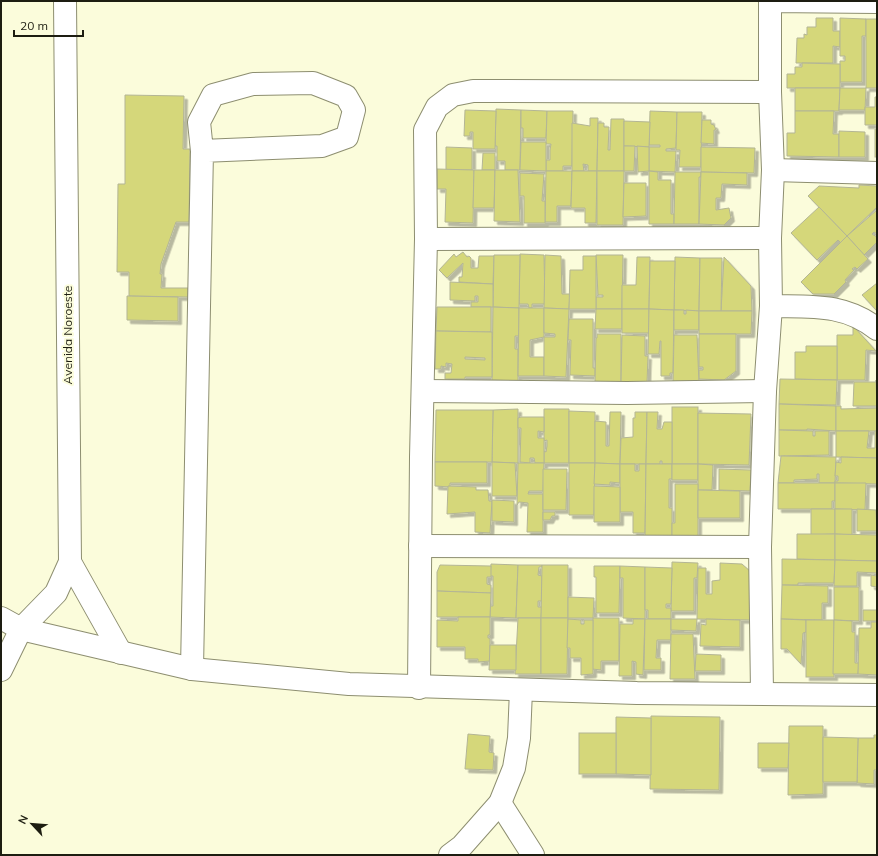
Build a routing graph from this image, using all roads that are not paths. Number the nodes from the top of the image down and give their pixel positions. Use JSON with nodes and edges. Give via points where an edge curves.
{"nodes":[{"id":1,"x":66,"y":1,"type":"edge"},
{"id":2,"x":877,"y":2,"type":"edge"},
{"id":3,"x":770,"y":92,"type":"junction"},
{"id":4,"x":202,"y":151,"type":"junction"},
{"id":5,"x":773,"y":170,"type":"junction"},
{"id":6,"x":877,"y":173,"type":"edge"},
{"id":7,"x":770,"y":238,"type":"junction"},
{"id":8,"x":426,"y":239,"type":"junction"},
{"id":9,"x":771,"y":306,"type":"junction"},
{"id":10,"x":877,"y":329,"type":"edge"},
{"id":11,"x":423,"y":391,"type":"junction"},
{"id":12,"x":765,"y":391,"type":"junction"},
{"id":13,"x":420,"y":546,"type":"junction"},
{"id":14,"x":760,"y":547,"type":"junction"},
{"id":15,"x":70,"y":562,"type":"junction"},
{"id":16,"x":1,"y":618,"type":"edge"},
{"id":17,"x":22,"y":629,"type":"junction"},
{"id":18,"x":121,"y":653,"type":"junction"},
{"id":19,"x":192,"y":669,"type":"junction"},
{"id":20,"x":1,"y":670,"type":"edge"},
{"id":21,"x":419,"y":688,"type":"junction"},
{"id":22,"x":520,"y":690,"type":"junction"},
{"id":23,"x":762,"y":693,"type":"junction"},
{"id":24,"x":877,"y":695,"type":"edge"},
{"id":25,"x":500,"y":803,"type":"junction"},
{"id":26,"x":450,"y":855,"type":"edge"},
{"id":27,"x":533,"y":855,"type":"edge"}],
"edges":[{"from":1,"to":15,"type":"street","name":"Avenida Noroeste"},
{"from":2,"to":3,"type":"street","via":[[770,1]]},
{"from":3,"to":5,"type":"street"},
{"from":3,"to":8,"type":"street","via":[[473,91],[453,95],[437,107],[425,130]]},
{"from":4,"to":4,"type":"street","via":[[199,122],[213,95],[253,84],[313,84],[346,96],[354,110],[347,137],[322,146]]},
{"from":4,"to":19,"type":"street"},
{"from":5,"to":6,"type":"street"},
{"from":5,"to":7,"type":"street"},
{"from":7,"to":8,"type":"street"},
{"from":7,"to":9,"type":"street"},
{"from":8,"to":11,"type":"street"},
{"from":9,"to":10,"type":"street","via":[[846,311]]},
{"from":9,"to":12,"type":"street"},
{"from":11,"to":12,"type":"street"},
{"from":11,"to":13,"type":"street"},
{"from":12,"to":14,"type":"street"},
{"from":13,"to":14,"type":"street"},
{"from":13,"to":21,"type":"street"},
{"from":14,"to":23,"type":"street"},
{"from":15,"to":17,"type":"street","name":"Avenida Noroeste","via":[[56,593]]},
{"from":15,"to":18,"type":"street"},
{"from":16,"to":17,"type":"street"},
{"from":17,"to":18,"type":"street"},
{"from":17,"to":20,"type":"street","name":"Avenida Noroeste"},
{"from":18,"to":19,"type":"street"},
{"from":19,"to":21,"type":"street"},
{"from":21,"to":22,"type":"street"},
{"from":22,"to":23,"type":"street"},
{"from":22,"to":25,"type":"street","via":[[519,738],[514,768]]},
{"from":23,"to":24,"type":"street"},
{"from":25,"to":26,"type":"street","via":[[462,846]]},
{"from":25,"to":27,"type":"street"}]}
